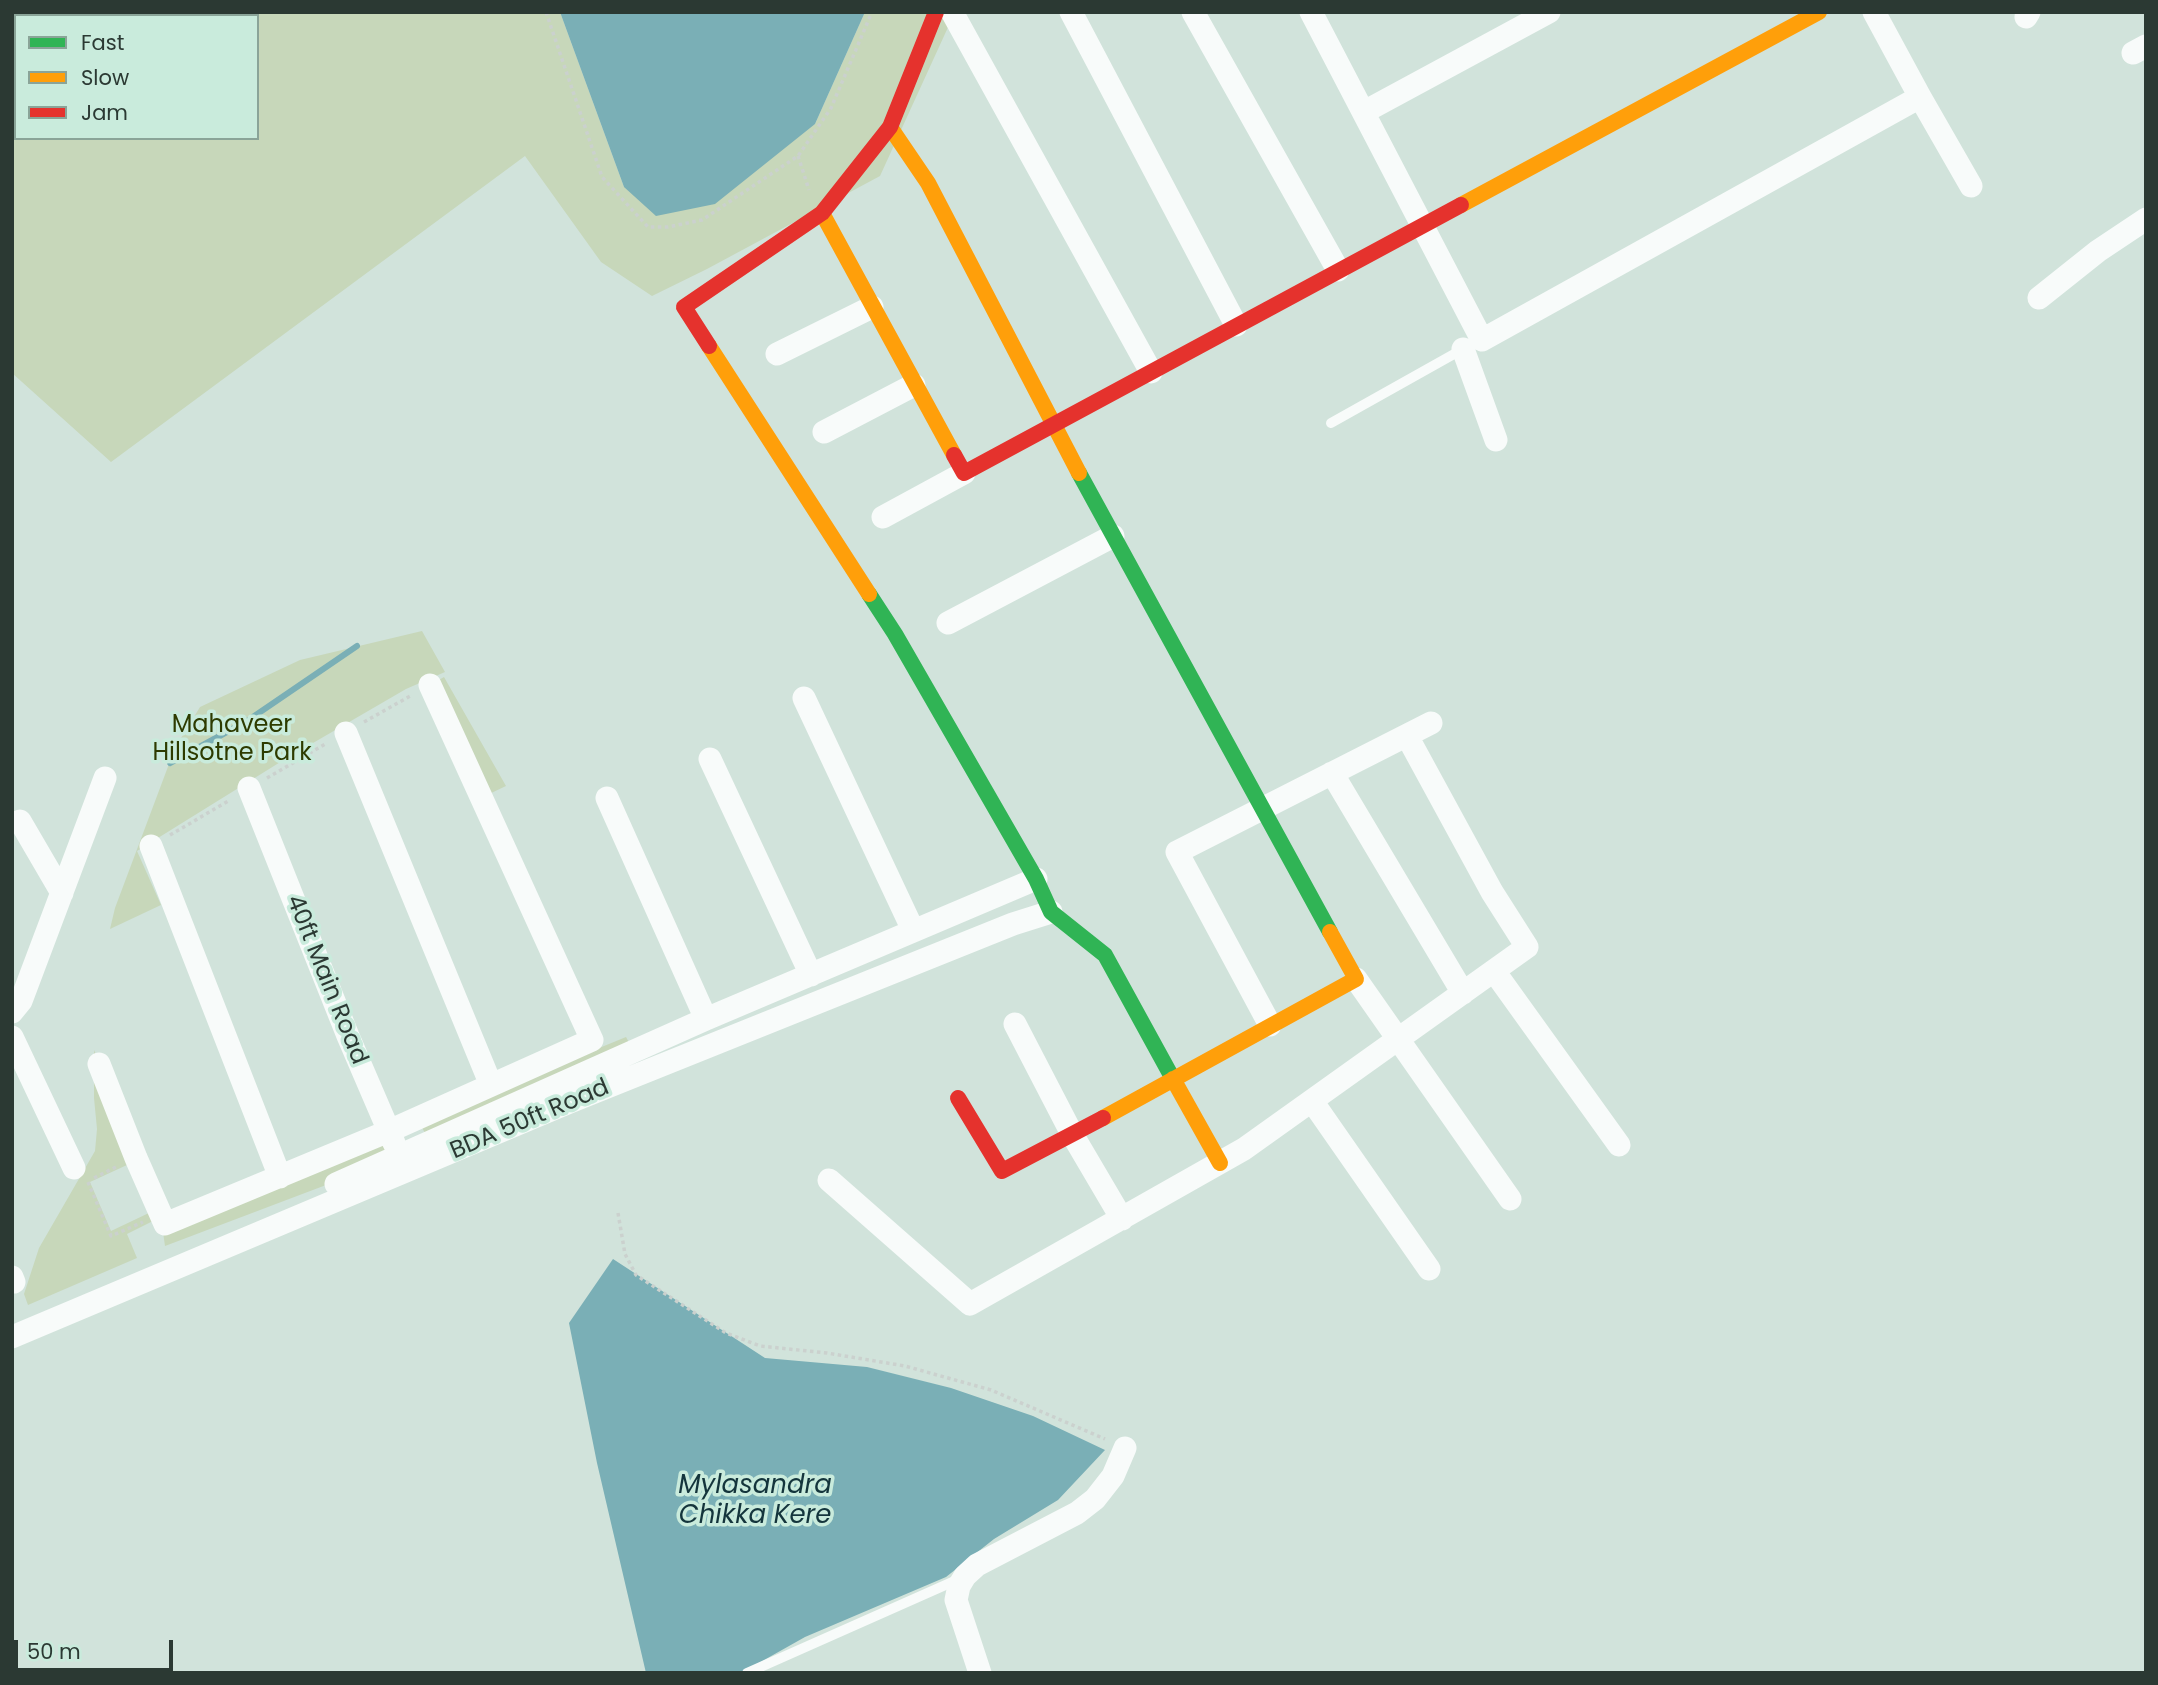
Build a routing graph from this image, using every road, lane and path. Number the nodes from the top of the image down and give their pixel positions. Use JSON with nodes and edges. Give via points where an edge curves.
{"nodes":[{"id":1,"x":546,"y":12,"type":"edge"},
{"id":2,"x":872,"y":12,"type":"edge"},
{"id":3,"x":936,"y":12,"type":"edge"},
{"id":4,"x":952,"y":12,"type":"edge"},
{"id":5,"x":1071,"y":12,"type":"edge"},
{"id":6,"x":1193,"y":12,"type":"edge"},
{"id":7,"x":1311,"y":12,"type":"edge"},
{"id":8,"x":1549,"y":12,"type":"edge"},
{"id":9,"x":1819,"y":12,"type":"edge"},
{"id":10,"x":1874,"y":12,"type":"edge"},
{"id":11,"x":1920,"y":97,"type":"junction"},
{"id":12,"x":1364,"y":112,"type":"junction"},
{"id":13,"x":890,"y":127,"type":"junction"},
{"id":14,"x":798,"y":156,"type":"junction"},
{"id":15,"x":1971,"y":186,"type":"dead end"},
{"id":16,"x":820,"y":214,"type":"junction"},
{"id":17,"x":2146,"y":219,"type":"edge"},
{"id":18,"x":1423,"y":224,"type":"junction"},
{"id":19,"x":1338,"y":270,"type":"junction"},
{"id":20,"x":2039,"y":298,"type":"dead end"},
{"id":21,"x":872,"y":307,"type":"junction"},
{"id":22,"x":1236,"y":325,"type":"junction"},
{"id":23,"x":1473,"y":344,"type":"junction"},
{"id":24,"x":777,"y":354,"type":"dead end"},
{"id":25,"x":1151,"y":372,"type":"junction"},
{"id":26,"x":914,"y":385,"type":"junction"},
{"id":27,"x":1331,"y":423,"type":"dead end"},
{"id":28,"x":1053,"y":426,"type":"junction"},
{"id":29,"x":824,"y":432,"type":"dead end"},
{"id":30,"x":1496,"y":440,"type":"dead end"},
{"id":31,"x":964,"y":473,"type":"junction"},
{"id":32,"x":883,"y":517,"type":"dead end"},
{"id":33,"x":1113,"y":536,"type":"junction"},
{"id":34,"x":948,"y":623,"type":"dead end"},
{"id":35,"x":430,"y":685,"type":"joint"},
{"id":36,"x":804,"y":698,"type":"dead end"},
{"id":37,"x":1431,"y":723,"type":"dead end"},
{"id":38,"x":346,"y":733,"type":"junction"},
{"id":39,"x":1407,"y":736,"type":"junction"},
{"id":40,"x":710,"y":759,"type":"dead end"},
{"id":41,"x":1332,"y":773,"type":"junction"},
{"id":42,"x":105,"y":778,"type":"dead end"},
{"id":43,"x":248,"y":789,"type":"junction"},
{"id":44,"x":607,"y":798,"type":"dead end"},
{"id":45,"x":1262,"y":808,"type":"junction"},
{"id":46,"x":20,"y":821,"type":"dead end"},
{"id":47,"x":151,"y":846,"type":"joint"},
{"id":48,"x":1036,"y":879,"type":"junction"},
{"id":49,"x":62,"y":894,"type":"junction"},
{"id":50,"x":1051,"y":912,"type":"junction"},
{"id":51,"x":913,"y":930,"type":"junction"},
{"id":52,"x":1494,"y":971,"type":"junction"},
{"id":53,"x":811,"y":975,"type":"junction"},
{"id":54,"x":1356,"y":979,"type":"junction"},
{"id":55,"x":1463,"y":993,"type":"junction"},
{"id":56,"x":12,"y":1012,"type":"edge"},
{"id":57,"x":706,"y":1019,"type":"junction"},
{"id":58,"x":1015,"y":1024,"type":"dead end"},
{"id":59,"x":1270,"y":1025,"type":"junction"},
{"id":60,"x":12,"y":1037,"type":"edge"},
{"id":61,"x":1397,"y":1040,"type":"junction"},
{"id":62,"x":99,"y":1064,"type":"dead end"},
{"id":63,"x":1174,"y":1081,"type":"junction"},
{"id":64,"x":491,"y":1085,"type":"junction"},
{"id":65,"x":958,"y":1098,"type":"dead end"},
{"id":66,"x":1312,"y":1101,"type":"junction"},
{"id":67,"x":389,"y":1131,"type":"junction"},
{"id":68,"x":1072,"y":1134,"type":"junction"},
{"id":69,"x":1619,"y":1144,"type":"dead end"},
{"id":70,"x":136,"y":1158,"type":"junction"},
{"id":71,"x":1220,"y":1163,"type":"junction"},
{"id":72,"x":404,"y":1164,"type":"junction"},
{"id":73,"x":74,"y":1168,"type":"dead end"},
{"id":74,"x":280,"y":1177,"type":"junction"},
{"id":75,"x":829,"y":1180,"type":"dead end"},
{"id":76,"x":1510,"y":1199,"type":"dead end"},
{"id":77,"x":618,"y":1213,"type":"dead end"},
{"id":78,"x":160,"y":1215,"type":"junction"},
{"id":79,"x":1122,"y":1219,"type":"junction"},
{"id":80,"x":1429,"y":1269,"type":"dead end"},
{"id":81,"x":12,"y":1320,"type":"edge"},
{"id":82,"x":12,"y":1337,"type":"edge"},
{"id":83,"x":1125,"y":1448,"type":"joint"},
{"id":84,"x":965,"y":1576,"type":"junction"},
{"id":85,"x":747,"y":1673,"type":"edge"},
{"id":86,"x":981,"y":1673,"type":"edge"}],
"edges":[{"from":1,"to":14,"type":"path","via":[[602,177],[648,227],[702,220]]},
{"from":2,"to":14,"type":"path","via":[[831,108]]},
{"from":3,"to":13,"type":"street"},
{"from":4,"to":25,"type":"street"},
{"from":5,"to":22,"type":"street"},
{"from":6,"to":19,"type":"street"},
{"from":7,"to":12,"type":"street"},
{"from":8,"to":12,"type":"street"},
{"from":9,"to":18,"type":"street"},
{"from":10,"to":11,"type":"street"},
{"from":11,"to":15,"type":"street"},
{"from":11,"to":23,"type":"street"},
{"from":12,"to":18,"type":"street"},
{"from":13,"to":16,"type":"street"},
{"from":13,"to":28,"type":"street","via":[[928,183]]},
{"from":14,"to":16,"type":"path"},
{"from":16,"to":21,"type":"street"},
{"from":16,"to":48,"type":"street","via":[[684,307],[895,634]]},
{"from":17,"to":20,"type":"street"},
{"from":18,"to":19,"type":"street"},
{"from":18,"to":23,"type":"street"},
{"from":19,"to":22,"type":"street"},
{"from":21,"to":24,"type":"street"},
{"from":21,"to":26,"type":"street"},
{"from":22,"to":25,"type":"street"},
{"from":23,"to":27,"type":"lane"},
{"from":23,"to":30,"type":"street"},
{"from":25,"to":28,"type":"street"},
{"from":26,"to":29,"type":"street"},
{"from":26,"to":31,"type":"street"},
{"from":28,"to":31,"type":"street"},
{"from":28,"to":33,"type":"street"},
{"from":31,"to":32,"type":"street"},
{"from":33,"to":34,"type":"street"},
{"from":33,"to":45,"type":"street"},
{"from":35,"to":38,"type":"path"},
{"from":35,"to":64,"type":"street","via":[[592,1040]]},
{"from":36,"to":51,"type":"street"},
{"from":37,"to":39,"type":"street"},
{"from":38,"to":43,"type":"path"},
{"from":38,"to":64,"type":"street"},
{"from":39,"to":41,"type":"street"},
{"from":39,"to":52,"type":"street","via":[[1527,947]]},
{"from":40,"to":53,"type":"street"},
{"from":41,"to":45,"type":"street"},
{"from":41,"to":55,"type":"street"},
{"from":42,"to":49,"type":"street"},
{"from":43,"to":47,"type":"path"},
{"from":43,"to":67,"type":"street","name":"40ft Main Road"},
{"from":44,"to":57,"type":"street"},
{"from":45,"to":54,"type":"street"},
{"from":45,"to":59,"type":"street","via":[[1177,852]]},
{"from":46,"to":49,"type":"street"},
{"from":47,"to":74,"type":"street"},
{"from":48,"to":50,"type":"street"},
{"from":48,"to":51,"type":"street","name":"BDA 50ft Road"},
{"from":49,"to":56,"type":"street","via":[[21,1001]]},
{"from":50,"to":63,"type":"street","via":[[1105,955]]},
{"from":50,"to":72,"type":"street","name":"BDA 50ft Road"},
{"from":51,"to":53,"type":"street","name":"BDA 50ft Road"},
{"from":52,"to":55,"type":"street"},
{"from":52,"to":69,"type":"street"},
{"from":53,"to":57,"type":"street","name":"BDA 50ft Road"},
{"from":54,"to":59,"type":"street"},
{"from":54,"to":61,"type":"street"},
{"from":55,"to":61,"type":"street"},
{"from":57,"to":72,"type":"street","name":"BDA 50ft Road"},
{"from":58,"to":68,"type":"street"},
{"from":59,"to":63,"type":"street"},
{"from":60,"to":73,"type":"street"},
{"from":61,"to":66,"type":"street"},
{"from":61,"to":76,"type":"street"},
{"from":62,"to":70,"type":"street"},
{"from":63,"to":68,"type":"street"},
{"from":63,"to":71,"type":"street"},
{"from":64,"to":67,"type":"street"},
{"from":65,"to":68,"type":"street","via":[[1002,1171]]},
{"from":66,"to":71,"type":"street"},
{"from":66,"to":80,"type":"street"},
{"from":67,"to":72,"type":"street","name":"40ft Main Road"},
{"from":67,"to":74,"type":"street"},
{"from":68,"to":79,"type":"street"},
{"from":70,"to":78,"type":"street"},
{"from":70,"to":78,"type":"path","via":[[88,1181],[106,1225],[111,1236]]},
{"from":71,"to":79,"type":"street"},
{"from":72,"to":81,"type":"street","name":"BDA 50ft Road"},
{"from":72,"to":82,"type":"street","name":"BDA 50ft Road"},
{"from":74,"to":78,"type":"street","via":[[165,1224]]},
{"from":75,"to":79,"type":"street","via":[[970,1304]]},
{"from":77,"to":83,"type":"path","via":[[625,1254],[636,1275],[726,1333],[760,1346],[905,1366],[991,1390]]},
{"from":83,"to":84,"type":"street","via":[[1113,1476],[1095,1499]]},
{"from":84,"to":85,"type":"lane"},
{"from":84,"to":86,"type":"street","via":[[956,1600]]}]}
